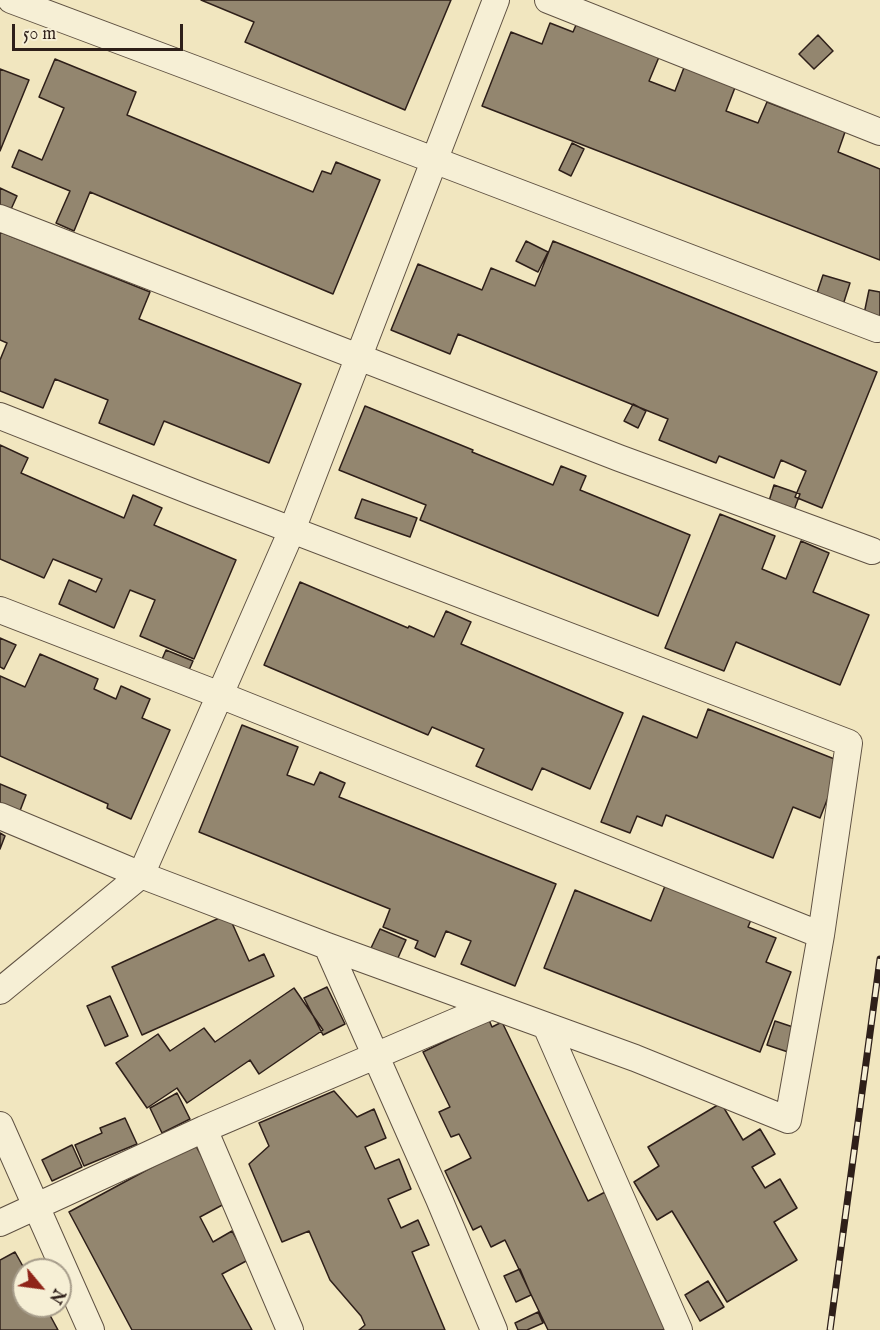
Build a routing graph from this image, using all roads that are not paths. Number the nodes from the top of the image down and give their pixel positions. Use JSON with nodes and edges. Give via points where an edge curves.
{"nodes":[{"id":1,"x":12,"y":0,"type":"edge"},
{"id":2,"x":496,"y":0,"type":"edge"},
{"id":3,"x":548,"y":0,"type":"edge"},
{"id":4,"x":880,"y":132,"type":"edge"},
{"id":5,"x":434,"y":160,"type":"junction"},
{"id":6,"x":0,"y":218,"type":"edge"},
{"id":7,"x":877,"y":329,"type":"dead end"},
{"id":8,"x":359,"y":357,"type":"junction"},
{"id":9,"x":0,"y":416,"type":"edge"},
{"id":10,"x":292,"y":531,"type":"junction"},
{"id":11,"x":872,"y":551,"type":"dead end"},
{"id":12,"x":0,"y":610,"type":"edge"},
{"id":13,"x":220,"y":695,"type":"junction"},
{"id":14,"x":0,"y":816,"type":"edge"},
{"id":15,"x":141,"y":875,"type":"junction"},
{"id":16,"x":821,"y":935,"type":"junction"},
{"id":17,"x":327,"y":946,"type":"junction"},
{"id":18,"x":2,"y":987,"type":"edge"},
{"id":19,"x":492,"y":1006,"type":"junction"},
{"id":20,"x":546,"y":1026,"type":"junction"},
{"id":21,"x":375,"y":1055,"type":"junction"},
{"id":22,"x":0,"y":1125,"type":"edge"},
{"id":23,"x":204,"y":1129,"type":"junction"},
{"id":24,"x":36,"y":1206,"type":"junction"},
{"id":25,"x":0,"y":1222,"type":"edge"},
{"id":26,"x":92,"y":1330,"type":"edge"},
{"id":27,"x":290,"y":1330,"type":"edge"},
{"id":28,"x":494,"y":1330,"type":"edge"},
{"id":29,"x":679,"y":1330,"type":"edge"}],
"edges":[{"from":1,"to":5,"type":"street"},
{"from":2,"to":5,"type":"street"},
{"from":3,"to":4,"type":"street"},
{"from":5,"to":7,"type":"street"},
{"from":5,"to":8,"type":"street"},
{"from":6,"to":8,"type":"street"},
{"from":8,"to":10,"type":"street"},
{"from":8,"to":11,"type":"street"},
{"from":9,"to":10,"type":"street"},
{"from":10,"to":13,"type":"street"},
{"from":10,"to":16,"type":"street","via":[[849,743]]},
{"from":12,"to":13,"type":"street"},
{"from":13,"to":15,"type":"street"},
{"from":13,"to":16,"type":"street"},
{"from":14,"to":15,"type":"street"},
{"from":15,"to":17,"type":"street"},
{"from":15,"to":18,"type":"street"},
{"from":16,"to":20,"type":"street","via":[[788,1120]]},
{"from":17,"to":19,"type":"street"},
{"from":17,"to":21,"type":"street"},
{"from":19,"to":20,"type":"street"},
{"from":19,"to":21,"type":"street"},
{"from":20,"to":29,"type":"street"},
{"from":21,"to":23,"type":"street"},
{"from":21,"to":28,"type":"street"},
{"from":22,"to":24,"type":"street"},
{"from":23,"to":24,"type":"street"},
{"from":23,"to":27,"type":"street"},
{"from":24,"to":25,"type":"street"},
{"from":24,"to":26,"type":"street"}]}
